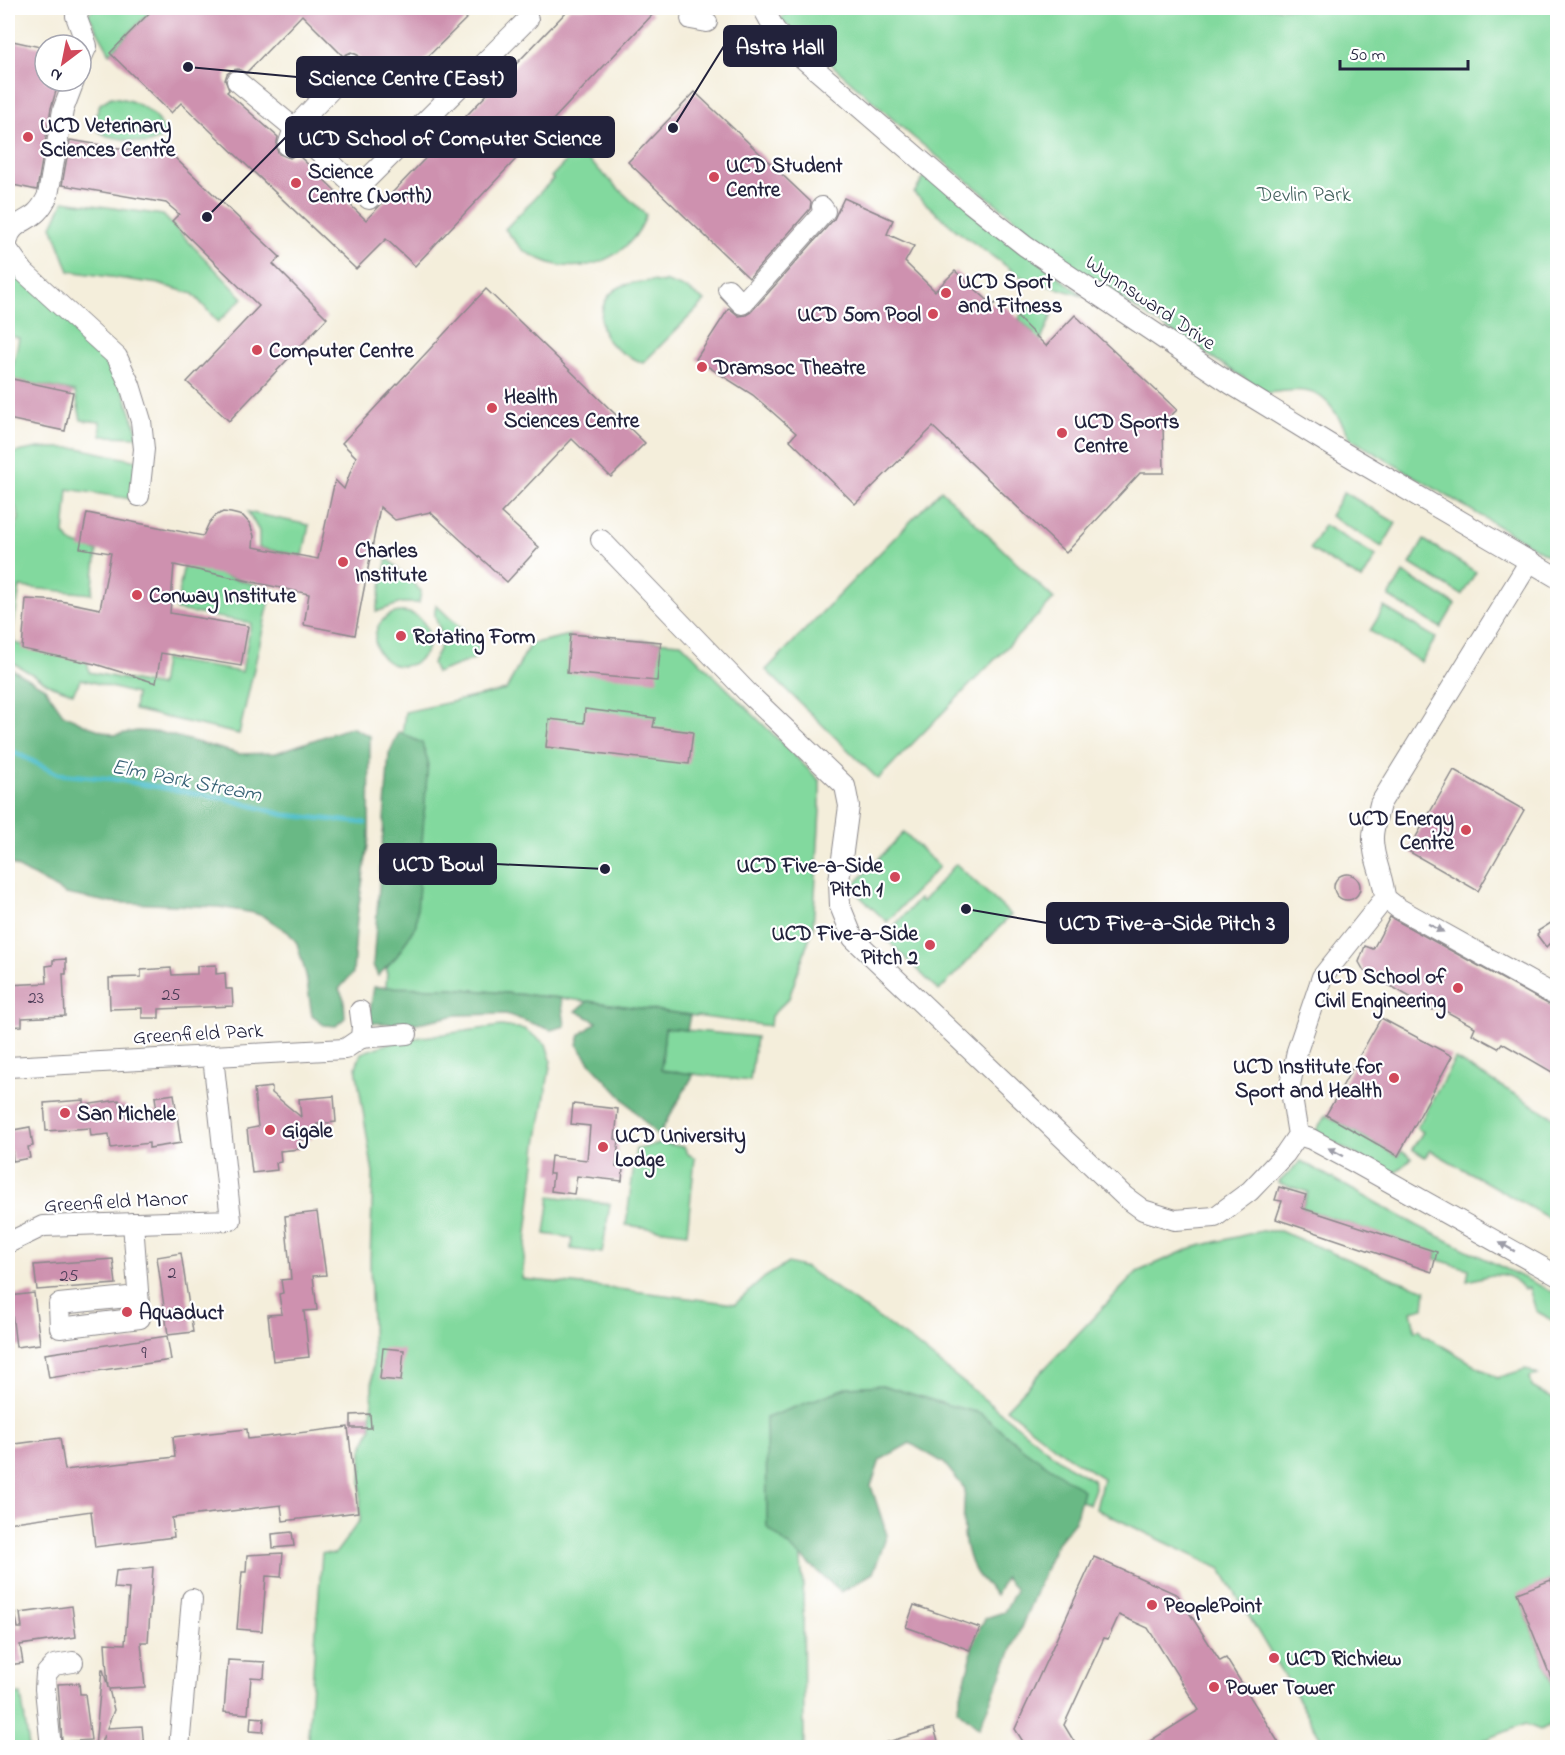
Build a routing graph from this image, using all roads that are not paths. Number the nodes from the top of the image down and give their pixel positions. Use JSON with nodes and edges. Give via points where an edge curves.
{"nodes":[{"id":1,"x":81,"y":8,"type":"edge"},
{"id":2,"x":763,"y":8,"type":"edge"},
{"id":3,"x":528,"y":19,"type":"dead end"},
{"id":4,"x":82,"y":33,"type":"edge"},
{"id":5,"x":351,"y":64,"type":"dead end"},
{"id":6,"x":237,"y":81,"type":"dead end"},
{"id":7,"x":69,"y":93,"type":"edge"},
{"id":8,"x":291,"y":137,"type":"junction"},
{"id":9,"x":822,"y":207,"type":"dead end"},
{"id":10,"x":8,"y":240,"type":"edge"},
{"id":11,"x":8,"y":250,"type":"edge"},
{"id":12,"x":728,"y":289,"type":"dead end"},
{"id":13,"x":139,"y":496,"type":"dead end"},
{"id":14,"x":601,"y":540,"type":"dead end"},
{"id":15,"x":1530,"y":561,"type":"junction"},
{"id":16,"x":1557,"y":578,"type":"edge"},
{"id":17,"x":1386,"y":898,"type":"junction"},
{"id":18,"x":1557,"y":997,"type":"edge"},
{"id":19,"x":360,"y":1011,"type":"dead end"},
{"id":20,"x":407,"y":1034,"type":"dead end"},
{"id":21,"x":361,"y":1038,"type":"junction"},
{"id":22,"x":213,"y":1057,"type":"junction"},
{"id":23,"x":8,"y":1067,"type":"edge"},
{"id":24,"x":1298,"y":1135,"type":"junction"},
{"id":25,"x":133,"y":1223,"type":"junction"},
{"id":26,"x":8,"y":1243,"type":"edge"},
{"id":27,"x":1557,"y":1276,"type":"edge"},
{"id":28,"x":138,"y":1296,"type":"dead end"},
{"id":29,"x":192,"y":1599,"type":"dead end"},
{"id":30,"x":73,"y":1662,"type":"dead end"},
{"id":31,"x":51,"y":1748,"type":"edge"},
{"id":32,"x":179,"y":1748,"type":"edge"}],
"edges":[{"from":1,"to":4,"type":"street","via":[[76,16]]},
{"from":2,"to":15,"type":"street","name":"Wynnsward Drive","via":[[792,49],[1025,246],[1231,384]]},
{"from":3,"to":8,"type":"street","via":[[363,194]]},
{"from":5,"to":8,"type":"street"},
{"from":6,"to":8,"type":"street"},
{"from":7,"to":10,"type":"street","via":[[48,195],[35,214],[13,228]]},
{"from":9,"to":12,"type":"street","via":[[825,211],[742,304]]},
{"from":11,"to":13,"type":"street","via":[[24,272],[117,357],[141,421],[144,449]]},
{"from":14,"to":24,"type":"street","via":[[749,694],[845,786],[849,806],[838,881],[840,906],[853,938],[1124,1196],[1143,1210],[1175,1220],[1215,1217],[1250,1191]]},
{"from":15,"to":16,"type":"street","name":"Wynnsward Drive"},
{"from":15,"to":17,"type":"street","via":[[1380,804],[1372,836]]},
{"from":17,"to":18,"type":"street","one_way":true},
{"from":17,"to":24,"type":"street","via":[[1322,977],[1290,1085]]},
{"from":19,"to":21,"type":"street"},
{"from":20,"to":21,"type":"street","name":"Greenfield Park"},
{"from":21,"to":22,"type":"street","name":"Greenfield Park","via":[[345,1049]]},
{"from":22,"to":23,"type":"street","name":"Greenfield Park"},
{"from":22,"to":25,"type":"street","name":"Greenfield Manor","via":[[231,1220]]},
{"from":27,"to":24,"type":"street","one_way":true,"via":[[1354,1162]]},
{"from":25,"to":26,"type":"street","name":"Greenfield Manor","via":[[43,1226]]},
{"from":25,"to":28,"type":"street"},
{"from":29,"to":32,"type":"street"},
{"from":30,"to":31,"type":"street","via":[[54,1665],[46,1674]]}]}
